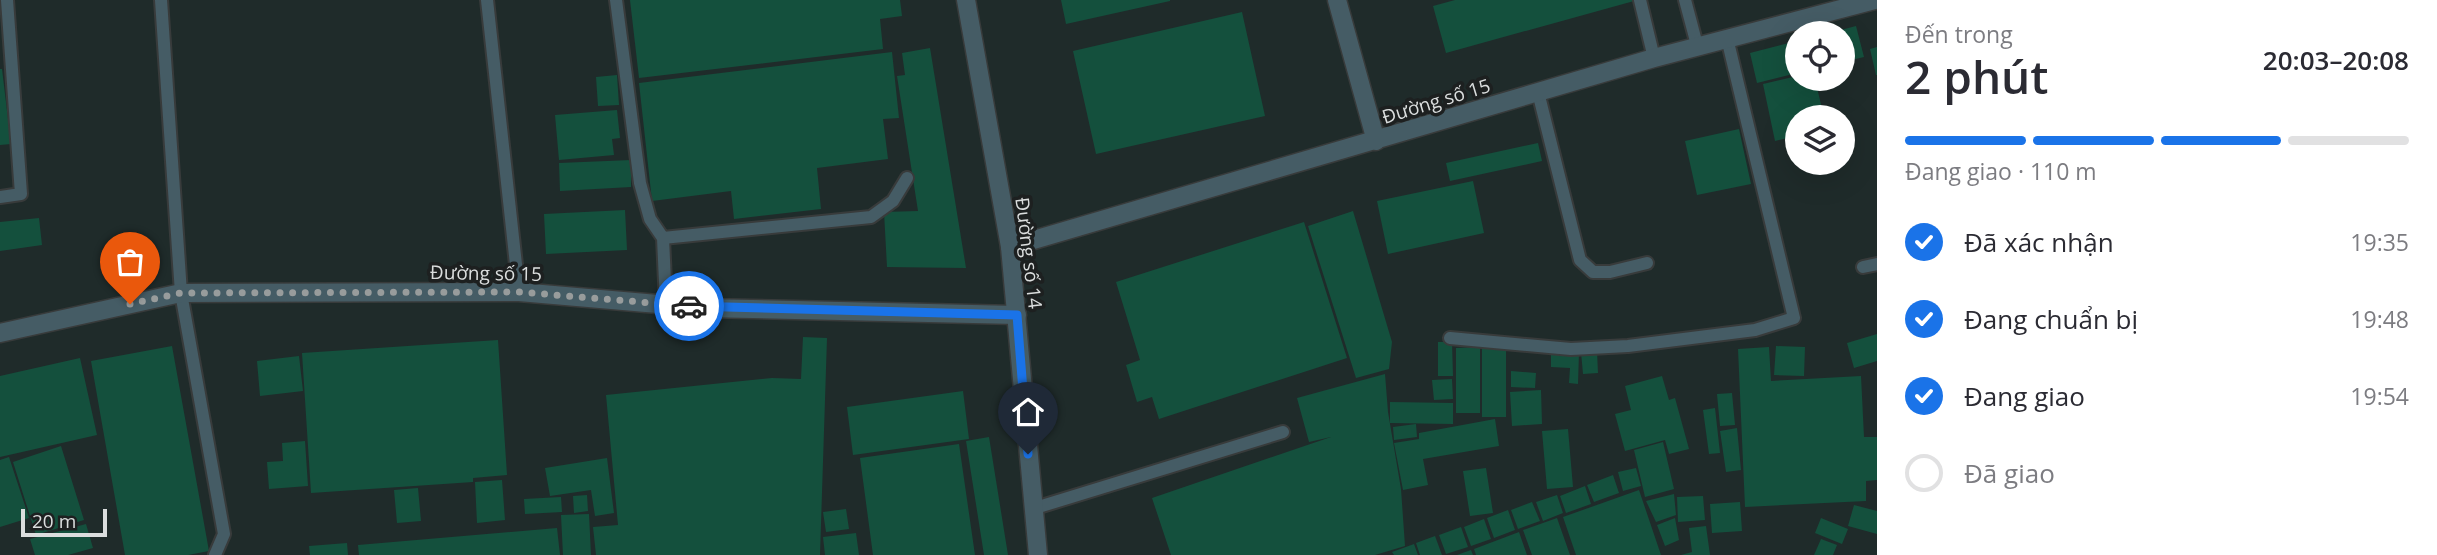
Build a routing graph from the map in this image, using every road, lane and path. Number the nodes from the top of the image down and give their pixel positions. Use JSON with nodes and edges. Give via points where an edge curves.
{"nodes":[{"id":1,"x":7,"y":0,"type":"edge"},
{"id":2,"x":162,"y":0,"type":"edge"},
{"id":3,"x":486,"y":0,"type":"edge"},
{"id":4,"x":616,"y":0,"type":"edge"},
{"id":5,"x":966,"y":0,"type":"edge"},
{"id":6,"x":1337,"y":0,"type":"edge"},
{"id":7,"x":1640,"y":0,"type":"edge"},
{"id":8,"x":1685,"y":0,"type":"edge"},
{"id":9,"x":1875,"y":0,"type":"edge"},
{"id":10,"x":1727,"y":38,"type":"junction"},
{"id":11,"x":1697,"y":46,"type":"junction"},
{"id":12,"x":1654,"y":58,"type":"junction"},
{"id":13,"x":1538,"y":92,"type":"junction"},
{"id":14,"x":1376,"y":141,"type":"junction"},
{"id":15,"x":906,"y":178,"type":"dead end"},
{"id":16,"x":0,"y":197,"type":"edge"},
{"id":17,"x":663,"y":239,"type":"junction"},
{"id":18,"x":1010,"y":247,"type":"junction"},
{"id":19,"x":1647,"y":263,"type":"dead end"},
{"id":20,"x":1877,"y":264,"type":"edge"},
{"id":21,"x":1863,"y":267,"type":"dead end"},
{"id":22,"x":519,"y":292,"type":"junction"},
{"id":23,"x":181,"y":293,"type":"junction"},
{"id":24,"x":666,"y":304,"type":"junction"},
{"id":25,"x":1017,"y":315,"type":"junction"},
{"id":26,"x":0,"y":333,"type":"edge"},
{"id":27,"x":1450,"y":338,"type":"dead end"},
{"id":28,"x":1283,"y":432,"type":"dead end"},
{"id":29,"x":1032,"y":509,"type":"junction"},
{"id":30,"x":215,"y":555,"type":"edge"},
{"id":31,"x":1038,"y":555,"type":"edge"}],
"edges":[{"from":1,"to":16,"type":"lane","via":[[21,194]]},
{"from":2,"to":23,"type":"lane"},
{"from":3,"to":22,"type":"lane"},
{"from":4,"to":17,"type":"lane","via":[[640,183],[650,219]]},
{"from":5,"to":18,"type":"street","name":"Đường số 14"},
{"from":6,"to":14,"type":"street"},
{"from":7,"to":12,"type":"lane"},
{"from":8,"to":11,"type":"lane"},
{"from":9,"to":10,"type":"street","name":"Đường số 15"},
{"from":10,"to":11,"type":"street","name":"Đường số 15"},
{"from":10,"to":27,"type":"lane","via":[[1794,318],[1755,330],[1608,348]]},
{"from":11,"to":12,"type":"street","name":"Đường số 15"},
{"from":12,"to":13,"type":"street","name":"Đường số 15"},
{"from":13,"to":14,"type":"street","name":"Đường số 15"},
{"from":13,"to":19,"type":"lane","via":[[1580,260],[1593,272]]},
{"from":14,"to":18,"type":"street","name":"Đường số 15"},
{"from":15,"to":17,"type":"lane","via":[[893,201],[871,216]]},
{"from":17,"to":24,"type":"lane"},
{"from":18,"to":25,"type":"street","name":"Đường số 14"},
{"from":20,"to":21,"type":"lane"},
{"from":22,"to":23,"type":"street","name":"Đường số 15"},
{"from":22,"to":24,"type":"street","name":"Đường số 15"},
{"from":23,"to":26,"type":"street","name":"Đường số 15"},
{"from":23,"to":30,"type":"lane","via":[[224,534]]},
{"from":24,"to":25,"type":"street","name":"Đường số 15"},
{"from":25,"to":29,"type":"street","name":"Đường số 14"},
{"from":28,"to":29,"type":"lane"},
{"from":29,"to":31,"type":"street","name":"Đường số 14"}]}
